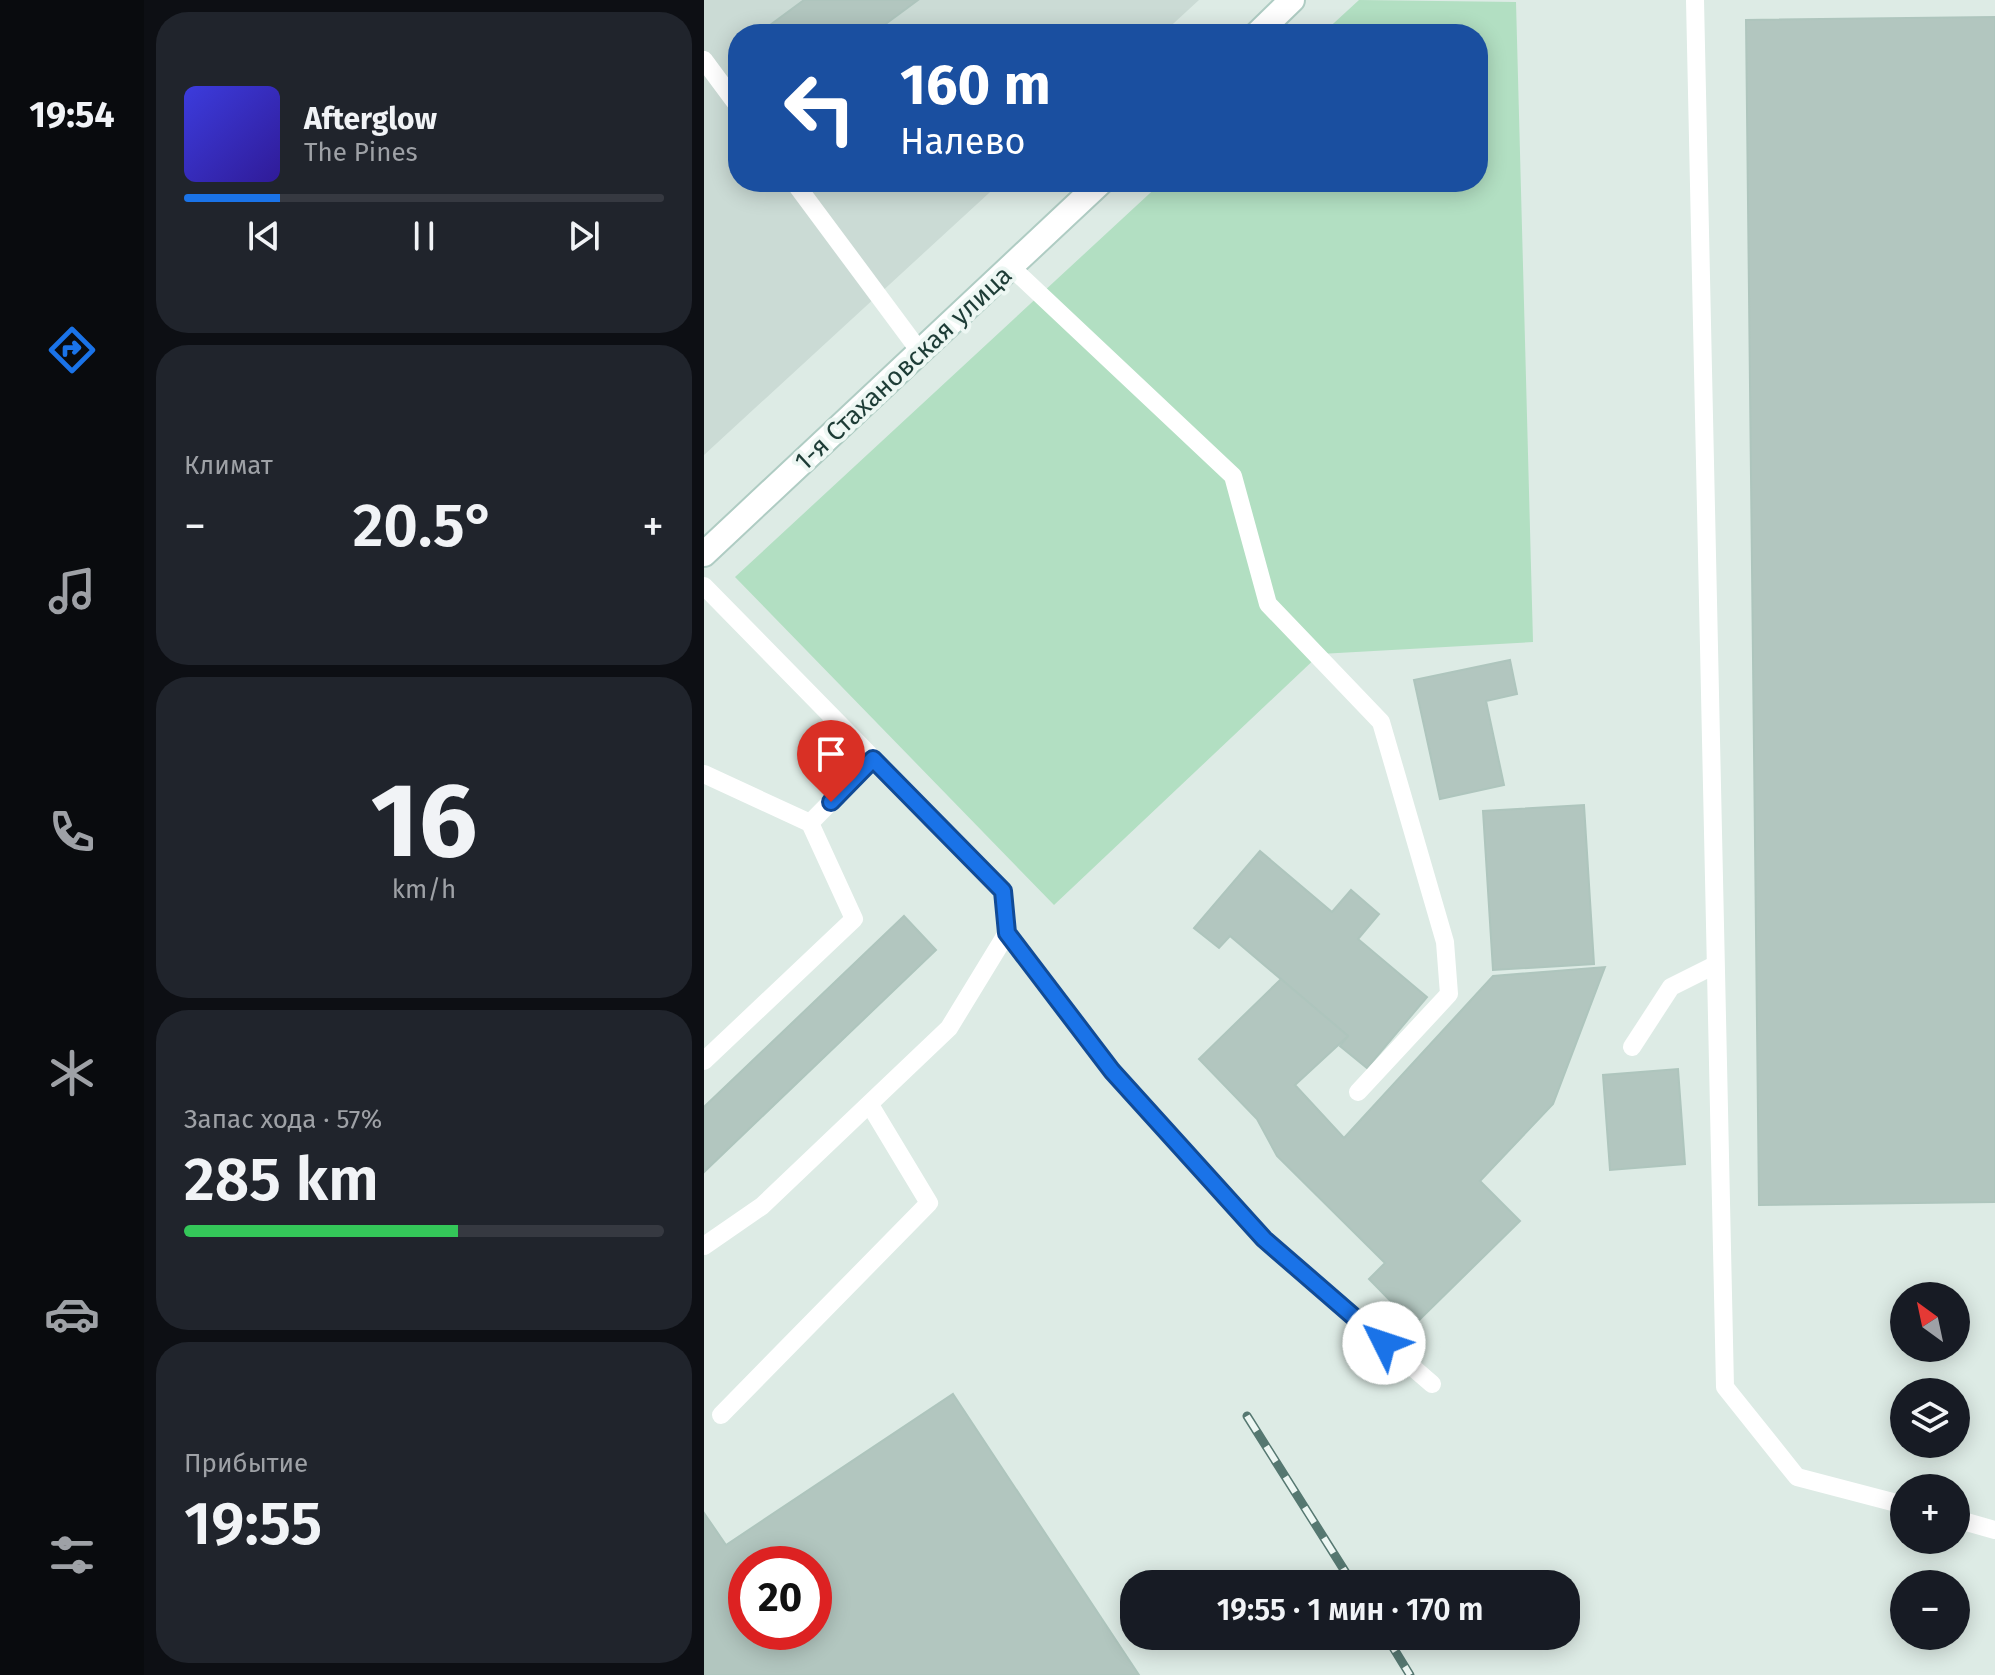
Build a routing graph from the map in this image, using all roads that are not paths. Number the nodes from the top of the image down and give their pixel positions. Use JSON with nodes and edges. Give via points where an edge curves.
{"nodes":[{"id":1,"x":1292,"y":0,"type":"edge"},
{"id":2,"x":1695,"y":0,"type":"edge"},
{"id":3,"x":1267,"y":24,"type":"edge"},
{"id":4,"x":704,"y":60,"type":"edge"},
{"id":5,"x":728,"y":92,"type":"edge"},
{"id":6,"x":801,"y":192,"type":"edge"},
{"id":7,"x":1090,"y":192,"type":"edge"},
{"id":8,"x":1011,"y":267,"type":"junction"},
{"id":9,"x":921,"y":353,"type":"junction"},
{"id":10,"x":704,"y":554,"type":"edge"},
{"id":11,"x":704,"y":586,"type":"edge"},
{"id":12,"x":873,"y":759,"type":"junction"},
{"id":13,"x":704,"y":774,"type":"edge"},
{"id":14,"x":810,"y":823,"type":"junction"},
{"id":15,"x":1007,"y":933,"type":"junction"},
{"id":16,"x":1715,"y":965,"type":"junction"},
{"id":17,"x":1632,"y":1047,"type":"dead end"},
{"id":18,"x":704,"y":1061,"type":"edge"},
{"id":19,"x":1358,"y":1092,"type":"dead end"},
{"id":20,"x":870,"y":1105,"type":"junction"},
{"id":21,"x":704,"y":1246,"type":"edge"},
{"id":22,"x":1432,"y":1384,"type":"dead end"},
{"id":23,"x":721,"y":1415,"type":"dead end"},
{"id":24,"x":1890,"y":1501,"type":"edge"},
{"id":25,"x":1970,"y":1523,"type":"edge"},
{"id":26,"x":1995,"y":1530,"type":"edge"}],
"edges":[{"from":1,"to":3,"type":"main road"},
{"from":2,"to":16,"type":"lane"},
{"from":4,"to":5,"type":"lane"},
{"from":6,"to":9,"type":"lane"},
{"from":7,"to":8,"type":"main road","name":"1-я Стахановская улица"},
{"from":8,"to":9,"type":"main road","name":"1-я Стахановская улица"},
{"from":8,"to":19,"type":"lane","via":[[1233,476],[1268,604],[1381,722],[1445,942],[1449,994]]},
{"from":9,"to":10,"type":"main road","name":"1-я Стахановская улица"},
{"from":11,"to":12,"type":"lane"},
{"from":12,"to":14,"type":"lane"},
{"from":12,"to":15,"type":"lane","via":[[1003,891]]},
{"from":13,"to":14,"type":"lane"},
{"from":14,"to":18,"type":"lane","via":[[854,919]]},
{"from":15,"to":20,"type":"lane","via":[[949,1028]]},
{"from":15,"to":22,"type":"lane","via":[[1112,1071],[1264,1239]]},
{"from":16,"to":17,"type":"lane","via":[[1671,987]]},
{"from":16,"to":24,"type":"lane","via":[[1725,1387],[1797,1477]]},
{"from":20,"to":21,"type":"lane","via":[[762,1206]]},
{"from":20,"to":23,"type":"lane","via":[[929,1203]]},
{"from":25,"to":26,"type":"lane"}]}
